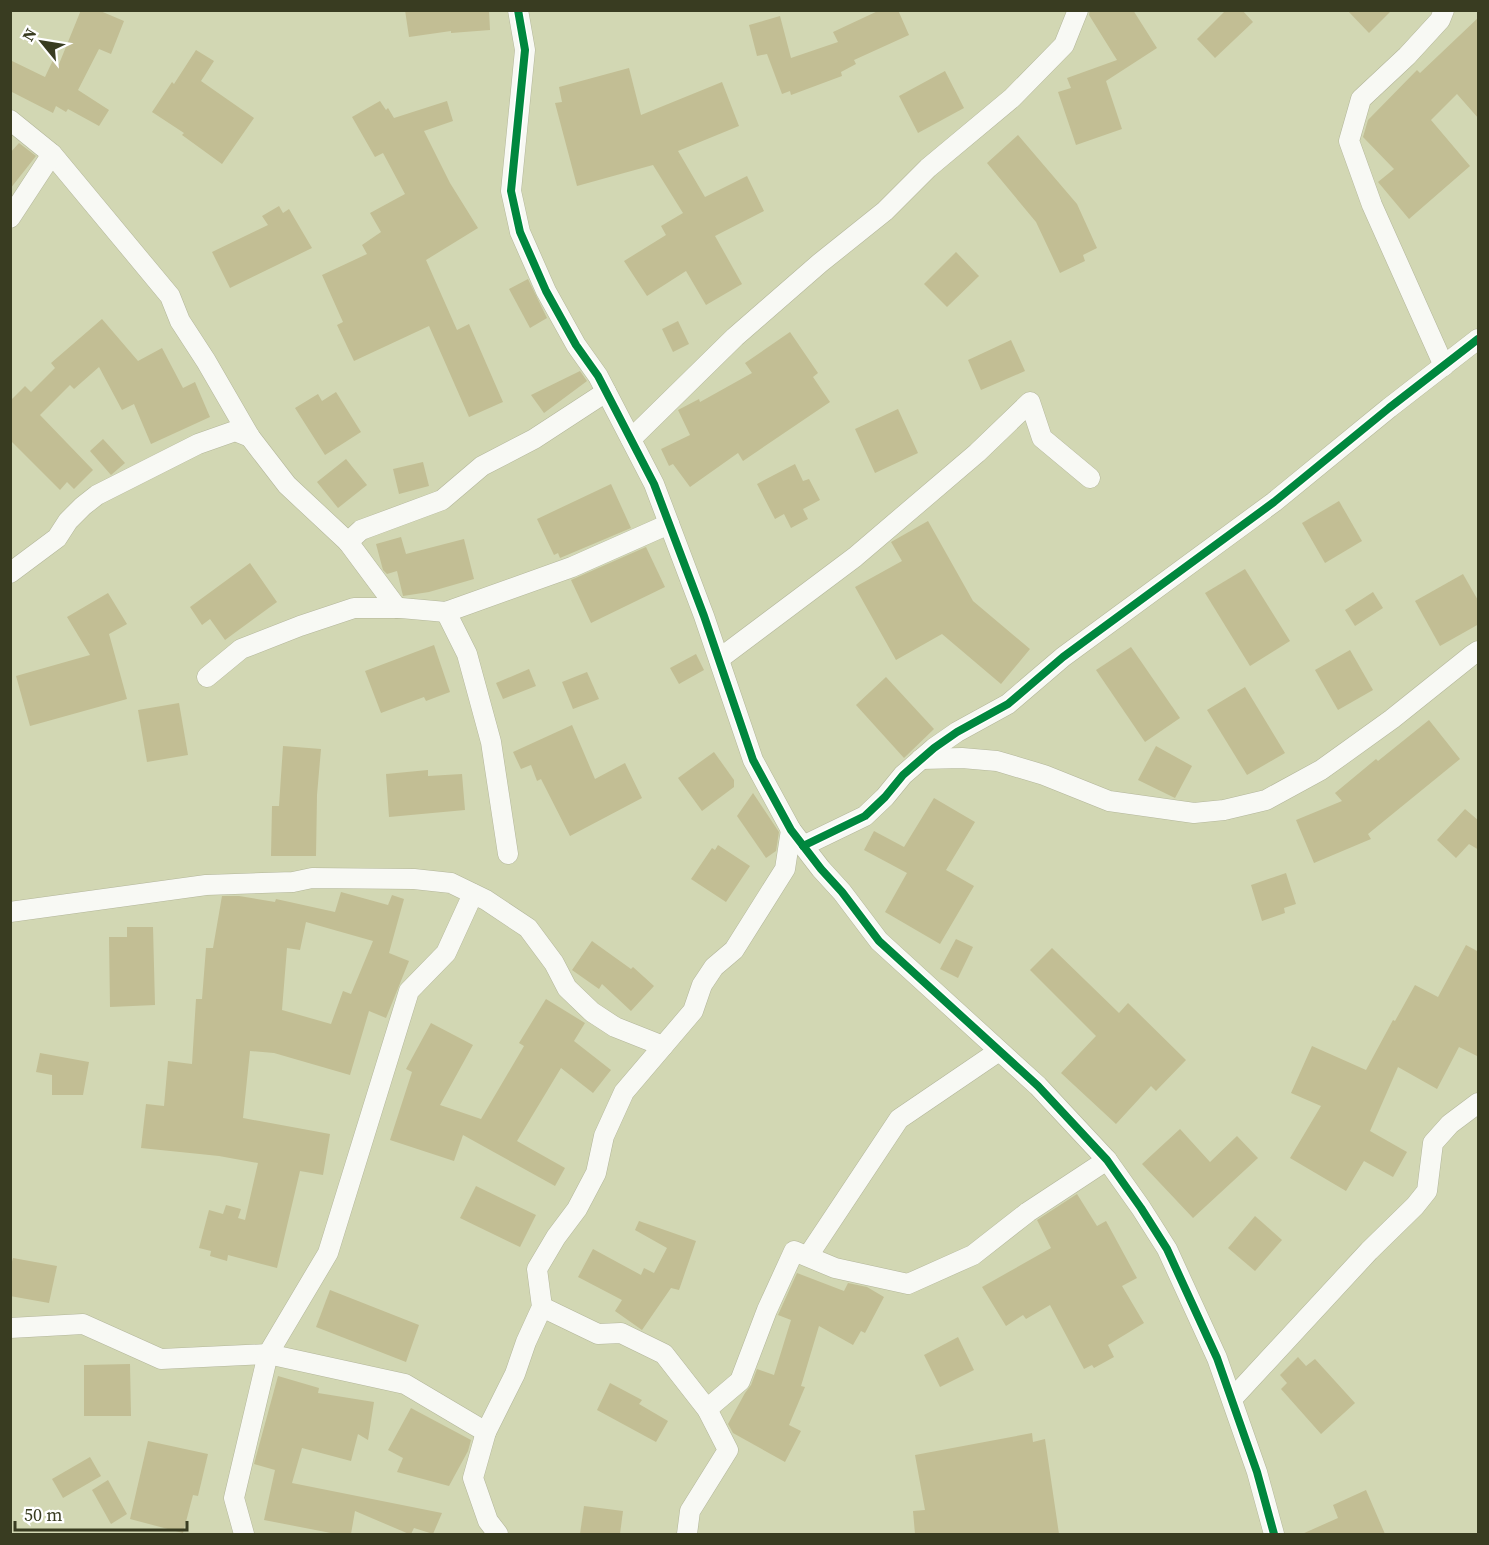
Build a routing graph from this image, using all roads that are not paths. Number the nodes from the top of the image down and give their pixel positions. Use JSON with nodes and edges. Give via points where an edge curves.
{"nodes":[{"id":1,"x":518,"y":10,"type":"edge"},
{"id":2,"x":1078,"y":10,"type":"edge"},
{"id":3,"x":1444,"y":10,"type":"edge"},
{"id":4,"x":10,"y":120,"type":"edge"},
{"id":5,"x":52,"y":154,"type":"junction"},
{"id":6,"x":10,"y":218,"type":"edge"},
{"id":7,"x":1479,"y":339,"type":"edge"},
{"id":8,"x":1444,"y":366,"type":"junction"},
{"id":9,"x":606,"y":392,"type":"junction"},
{"id":10,"x":250,"y":437,"type":"junction"},
{"id":11,"x":631,"y":439,"type":"junction"},
{"id":12,"x":1090,"y":478,"type":"dead end"},
{"id":13,"x":669,"y":524,"type":"junction"},
{"id":14,"x":348,"y":542,"type":"junction"},
{"id":15,"x":10,"y":573,"type":"edge"},
{"id":16,"x":397,"y":608,"type":"junction"},
{"id":17,"x":446,"y":612,"type":"junction"},
{"id":18,"x":1479,"y":651,"type":"edge"},
{"id":19,"x":719,"y":659,"type":"junction"},
{"id":20,"x":207,"y":677,"type":"dead end"},
{"id":21,"x":921,"y":759,"type":"junction"},
{"id":22,"x":791,"y":830,"type":"junction"},
{"id":23,"x":803,"y":846,"type":"junction"},
{"id":24,"x":508,"y":854,"type":"dead end"},
{"id":25,"x":785,"y":869,"type":"junction"},
{"id":26,"x":821,"y":869,"type":"junction"},
{"id":27,"x":473,"y":894,"type":"junction"},
{"id":28,"x":10,"y":912,"type":"edge"},
{"id":29,"x":663,"y":1046,"type":"junction"},
{"id":30,"x":999,"y":1051,"type":"junction"},
{"id":31,"x":1479,"y":1103,"type":"edge"},
{"id":32,"x":1107,"y":1160,"type":"junction"},
{"id":33,"x":808,"y":1256,"type":"junction"},
{"id":34,"x":542,"y":1307,"type":"junction"},
{"id":35,"x":10,"y":1328,"type":"edge"},
{"id":36,"x":268,"y":1354,"type":"junction"},
{"id":37,"x":1232,"y":1399,"type":"junction"},
{"id":38,"x":707,"y":1409,"type":"junction"},
{"id":39,"x":486,"y":1432,"type":"junction"},
{"id":40,"x":244,"y":1534,"type":"edge"},
{"id":41,"x":498,"y":1534,"type":"edge"},
{"id":42,"x":687,"y":1534,"type":"edge"},
{"id":43,"x":1274,"y":1534,"type":"edge"}],
"edges":[{"from":1,"to":9,"type":"street","via":[[525,50],[511,191],[520,232],[546,291]]},
{"from":2,"to":11,"type":"street","via":[[1064,45],[1012,99],[735,337]]},
{"from":3,"to":8,"type":"street","via":[[1440,20],[1407,56],[1360,99],[1349,141],[1372,205]]},
{"from":4,"to":5,"type":"street"},
{"from":5,"to":6,"type":"street"},
{"from":5,"to":10,"type":"street","via":[[170,296],[180,321]]},
{"from":7,"to":8,"type":"street"},
{"from":8,"to":21,"type":"street","via":[[1274,502],[1064,657],[1008,704],[957,732]]},
{"from":9,"to":11,"type":"street"},
{"from":9,"to":14,"type":"street","via":[[534,439],[482,466],[442,500],[362,530]]},
{"from":10,"to":14,"type":"street","via":[[287,485]]},
{"from":10,"to":15,"type":"street","via":[[235,431],[198,444],[97,495],[57,538]]},
{"from":11,"to":13,"type":"street"},
{"from":12,"to":19,"type":"street","via":[[1042,438],[1029,402],[977,453],[855,557]]},
{"from":13,"to":17,"type":"street","via":[[572,567]]},
{"from":13,"to":19,"type":"street"},
{"from":14,"to":16,"type":"street"},
{"from":16,"to":17,"type":"street"},
{"from":16,"to":20,"type":"street","via":[[354,608],[300,626],[241,649]]},
{"from":17,"to":24,"type":"street","via":[[467,654],[491,742]]},
{"from":18,"to":21,"type":"street","via":[[1321,770],[1266,800],[1224,810],[1194,813],[1110,801],[997,761]]},
{"from":19,"to":22,"type":"street","via":[[753,760]]},
{"from":21,"to":23,"type":"street","via":[[865,816]]},
{"from":22,"to":23,"type":"street"},
{"from":22,"to":25,"type":"street"},
{"from":23,"to":26,"type":"street"},
{"from":25,"to":26,"type":"street"},
{"from":25,"to":29,"type":"street","via":[[734,950],[714,967],[702,985],[693,1011]]},
{"from":26,"to":30,"type":"street","via":[[879,941]]},
{"from":27,"to":28,"type":"street","via":[[450,883],[414,879],[312,878],[206,885]]},
{"from":27,"to":29,"type":"street","via":[[528,928],[567,988],[592,1012],[615,1027]]},
{"from":27,"to":36,"type":"street","via":[[446,953],[409,991],[328,1253]]},
{"from":29,"to":34,"type":"street","via":[[624,1092],[603,1136],[596,1173],[537,1269]]},
{"from":30,"to":32,"type":"street","via":[[1038,1086]]},
{"from":30,"to":33,"type":"street","via":[[899,1119]]},
{"from":31,"to":37,"type":"street","via":[[1450,1124],[1433,1143],[1427,1191],[1415,1206]]},
{"from":32,"to":33,"type":"street","via":[[1028,1212],[974,1255],[908,1284],[835,1268]]},
{"from":32,"to":37,"type":"street","via":[[1167,1249]]},
{"from":33,"to":38,"type":"street","via":[[794,1251],[740,1380]]},
{"from":34,"to":38,"type":"street","via":[[598,1334],[621,1333],[664,1354]]},
{"from":34,"to":39,"type":"street"},
{"from":35,"to":36,"type":"street","via":[[83,1324],[161,1359]]},
{"from":36,"to":39,"type":"street","via":[[405,1384]]},
{"from":36,"to":40,"type":"street","via":[[234,1498]]},
{"from":37,"to":43,"type":"street"},
{"from":38,"to":42,"type":"street","via":[[728,1450],[690,1511]]},
{"from":39,"to":41,"type":"street","via":[[474,1478],[488,1521]]}]}
